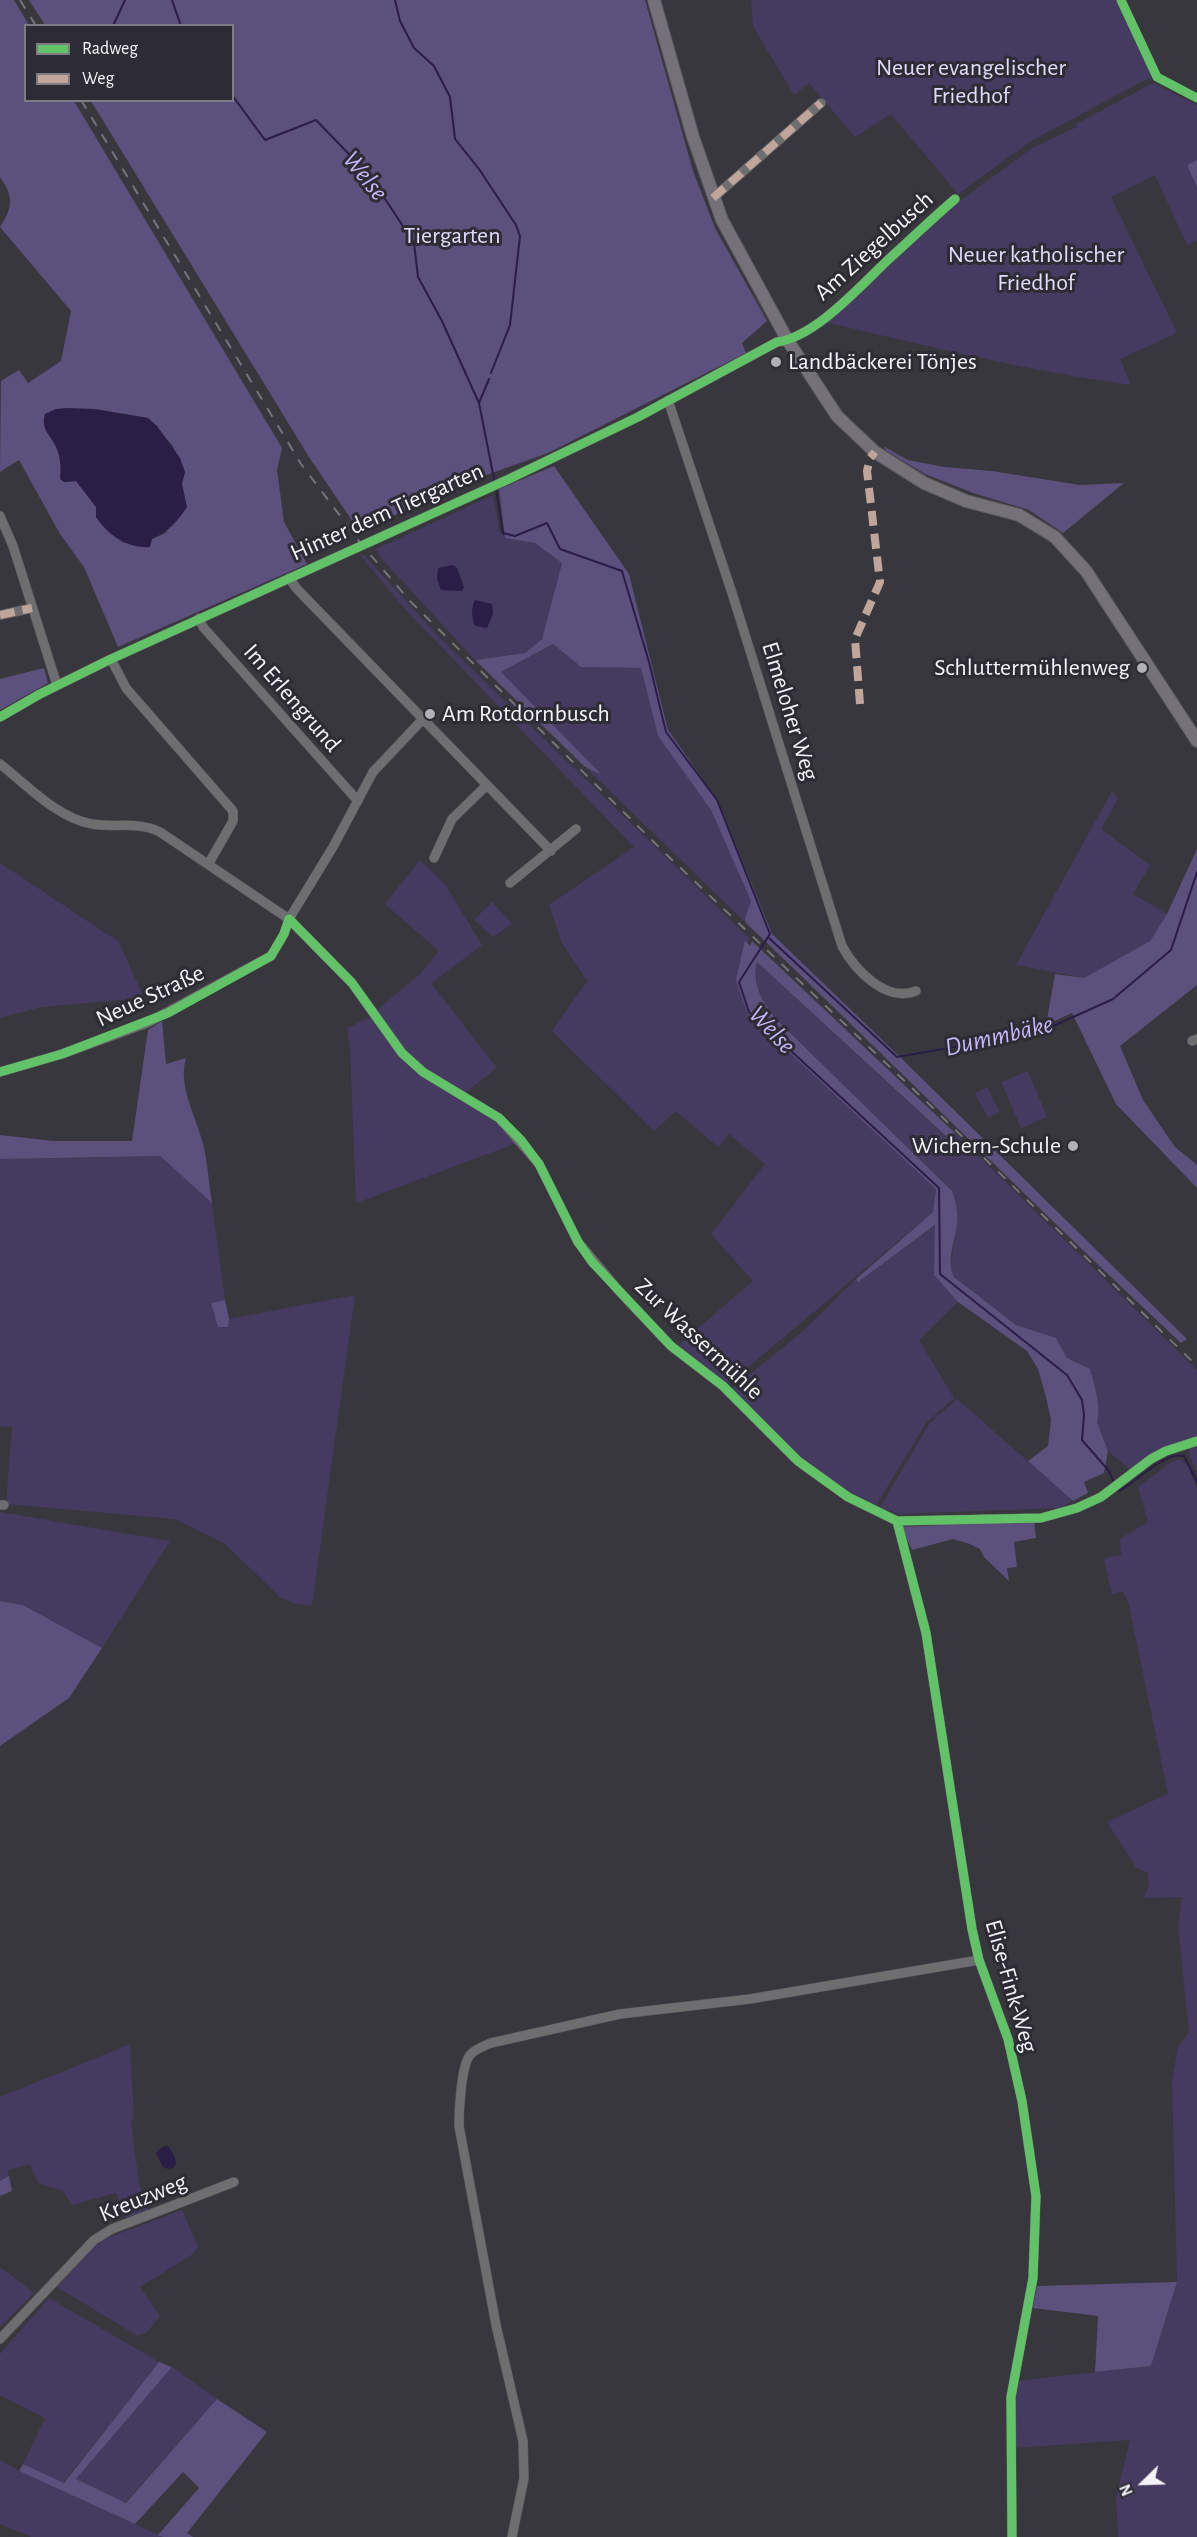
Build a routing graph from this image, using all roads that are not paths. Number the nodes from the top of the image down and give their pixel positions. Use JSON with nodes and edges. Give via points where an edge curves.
{"nodes":[{"id":1,"x":654,"y":0,"type":"edge"},
{"id":2,"x":821,"y":103,"type":"dead end"},
{"id":3,"x":713,"y":198,"type":"junction"},
{"id":4,"x":955,"y":199,"type":"dead end"},
{"id":5,"x":788,"y":341,"type":"junction"},
{"id":6,"x":668,"y":400,"type":"junction"},
{"id":7,"x":0,"y":516,"type":"edge"},
{"id":8,"x":289,"y":578,"type":"junction"},
{"id":9,"x":32,"y":608,"type":"junction"},
{"id":10,"x":0,"y":615,"type":"edge"},
{"id":11,"x":199,"y":618,"type":"junction"},
{"id":12,"x":111,"y":659,"type":"junction"},
{"id":13,"x":57,"y":686,"type":"junction"},
{"id":14,"x":0,"y":717,"type":"edge"},
{"id":15,"x":423,"y":719,"type":"junction"},
{"id":16,"x":1197,"y":741,"type":"edge"},
{"id":17,"x":0,"y":764,"type":"edge"},
{"id":18,"x":487,"y":785,"type":"junction"},
{"id":19,"x":358,"y":801,"type":"junction"},
{"id":20,"x":576,"y":829,"type":"dead end"},
{"id":21,"x":551,"y":851,"type":"junction"},
{"id":22,"x":434,"y":858,"type":"dead end"},
{"id":23,"x":209,"y":863,"type":"junction"},
{"id":24,"x":510,"y":883,"type":"dead end"},
{"id":25,"x":289,"y":919,"type":"junction"},
{"id":26,"x":915,"y":991,"type":"dead end"},
{"id":27,"x":0,"y":1072,"type":"edge"},
{"id":28,"x":1197,"y":1441,"type":"edge"},
{"id":29,"x":897,"y":1521,"type":"junction"},
{"id":30,"x":978,"y":1960,"type":"junction"},
{"id":31,"x":234,"y":2182,"type":"dead end"},
{"id":32,"x":0,"y":2339,"type":"edge"},
{"id":33,"x":513,"y":2537,"type":"edge"},
{"id":34,"x":1012,"y":2537,"type":"edge"}],
"edges":[{"from":1,"to":3,"type":"main road"},
{"from":2,"to":3,"type":"street"},
{"from":3,"to":5,"type":"main road"},
{"from":4,"to":5,"type":"street","name":"Am Ziegelbusch","via":[[840,307]]},
{"from":5,"to":6,"type":"street","name":"Hinter dem Tiergarten","via":[[777,342]]},
{"from":5,"to":16,"type":"main road","via":[[837,416],[875,452],[924,483],[1037,524],[1069,549]]},
{"from":6,"to":8,"type":"street","name":"Hinter dem Tiergarten","via":[[505,481]]},
{"from":6,"to":26,"type":"street","name":"Elmeloher Weg","via":[[842,946],[858,969],[881,987],[902,995]]},
{"from":7,"to":9,"type":"street"},
{"from":8,"to":11,"type":"street","name":"Hinter dem Tiergarten"},
{"from":8,"to":15,"type":"street"},
{"from":9,"to":10,"type":"street"},
{"from":9,"to":13,"type":"street"},
{"from":11,"to":12,"type":"street","name":"Hinter dem Tiergarten"},
{"from":11,"to":19,"type":"street","name":"Im Erlengrund"},
{"from":12,"to":13,"type":"street","name":"Hinter dem Tiergarten"},
{"from":12,"to":23,"type":"street","via":[[126,688],[233,811],[233,821]]},
{"from":13,"to":14,"type":"street","name":"Hinter dem Tiergarten"},
{"from":15,"to":18,"type":"street"},
{"from":15,"to":19,"type":"street","name":"Neue Straße","via":[[373,772]]},
{"from":17,"to":23,"type":"street","name":"Zur Wassermühle","via":[[75,819],[90,824],[150,827]]},
{"from":18,"to":21,"type":"street"},
{"from":18,"to":22,"type":"street","via":[[452,819]]},
{"from":19,"to":25,"type":"street","name":"Neue Straße"},
{"from":20,"to":21,"type":"street"},
{"from":21,"to":24,"type":"street"},
{"from":23,"to":25,"type":"street","name":"Zur Wassermühle"},
{"from":25,"to":27,"type":"street","name":"Neue Straße","via":[[271,956],[168,1014],[62,1054]]},
{"from":25,"to":29,"type":"street","name":"Zur Wassermühle","via":[[352,983],[402,1053],[423,1072],[499,1118],[520,1140],[538,1164],[592,1262],[671,1346],[723,1386],[811,1472],[848,1497]]},
{"from":28,"to":29,"type":"street","via":[[1151,1459],[1101,1497],[1041,1518]]},
{"from":29,"to":30,"type":"street","name":"Elise-Fink-Weg","via":[[926,1633]]},
{"from":30,"to":33,"type":"street","via":[[750,1999],[620,2014],[491,2043],[468,2057],[459,2126],[496,2325],[523,2441],[524,2478]]},
{"from":30,"to":34,"type":"street","name":"Elise-Fink-Weg","via":[[1008,2039],[1036,2196],[1033,2278],[1011,2397]]},
{"from":31,"to":32,"type":"street","name":"Kreuzweg","via":[[112,2229],[94,2240]]}]}
